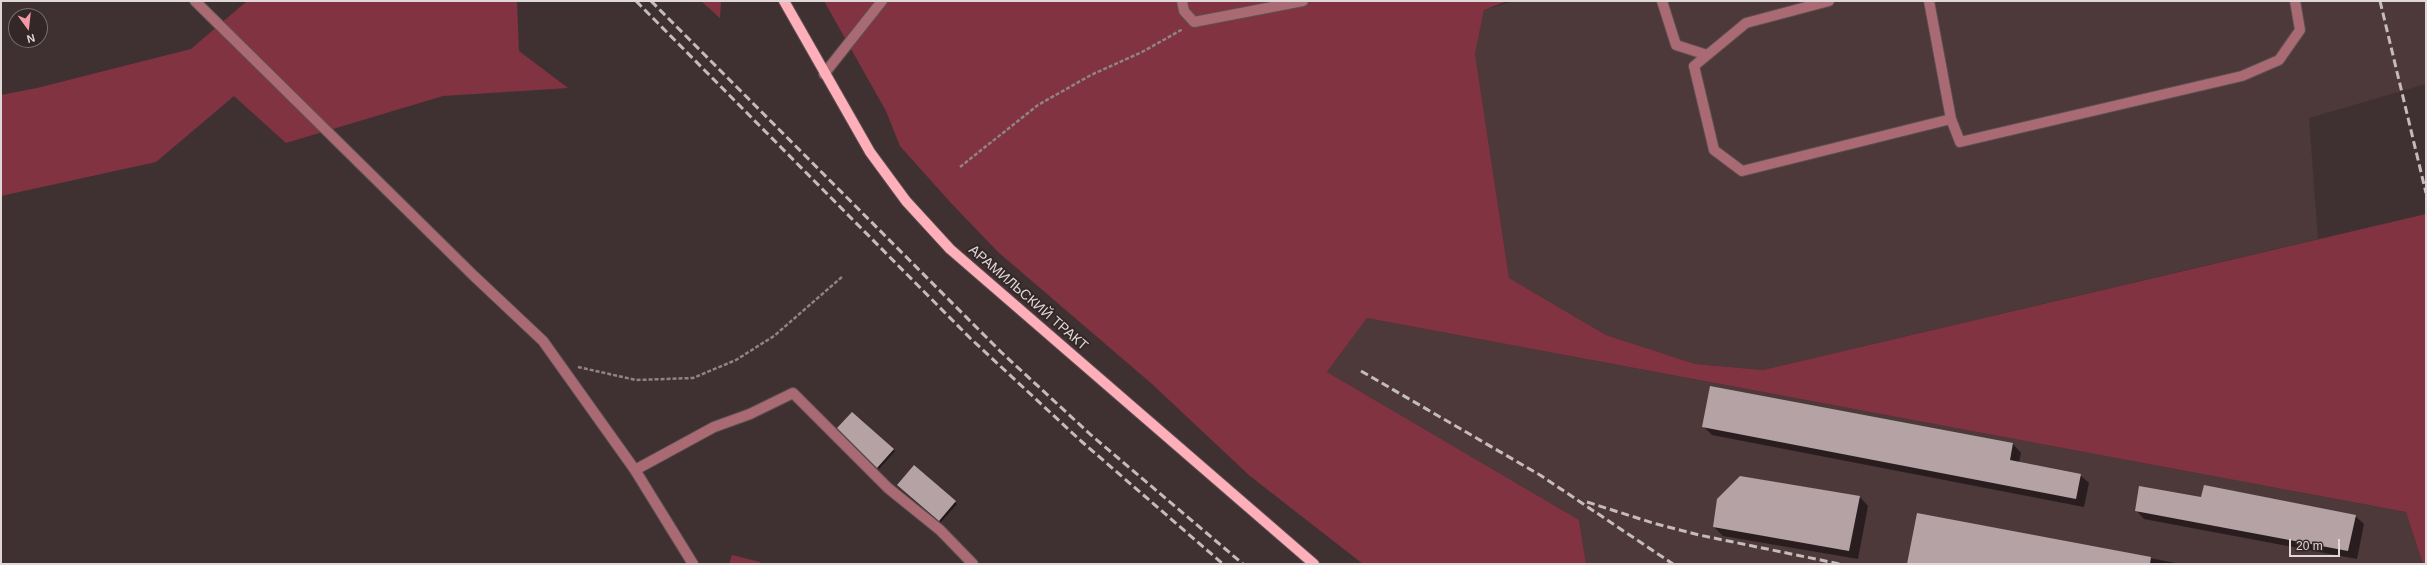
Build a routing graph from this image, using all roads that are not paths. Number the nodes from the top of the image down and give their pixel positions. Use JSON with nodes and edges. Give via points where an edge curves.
{"nodes":[{"id":1,"x":195,"y":1,"type":"edge"},
{"id":2,"x":784,"y":1,"type":"edge"},
{"id":3,"x":882,"y":1,"type":"edge"},
{"id":4,"x":1182,"y":1,"type":"edge"},
{"id":5,"x":1303,"y":1,"type":"edge"},
{"id":6,"x":1662,"y":1,"type":"edge"},
{"id":7,"x":1829,"y":1,"type":"edge"},
{"id":8,"x":1929,"y":1,"type":"edge"},
{"id":9,"x":2295,"y":1,"type":"edge"},
{"id":10,"x":1707,"y":55,"type":"junction"},
{"id":11,"x":824,"y":74,"type":"junction"},
{"id":12,"x":1951,"y":119,"type":"junction"},
{"id":13,"x":635,"y":470,"type":"junction"},
{"id":14,"x":693,"y":564,"type":"edge"},
{"id":15,"x":973,"y":564,"type":"edge"},
{"id":16,"x":1314,"y":564,"type":"edge"}],
"edges":[{"from":1,"to":13,"type":"street","via":[[457,260],[543,341]]},
{"from":2,"to":11,"type":"main road","name":"АРАМИЛЬСКИЙ ТРАКТ"},
{"from":3,"to":11,"type":"street"},
{"from":4,"to":5,"type":"street","via":[[1184,11],[1194,22]]},
{"from":6,"to":10,"type":"street","via":[[1676,45]]},
{"from":7,"to":10,"type":"street","via":[[1746,23]]},
{"from":8,"to":12,"type":"street"},
{"from":9,"to":12,"type":"street","via":[[2300,30],[2279,60],[2242,76],[1960,142]]},
{"from":10,"to":12,"type":"street","via":[[1694,66],[1714,150],[1742,170]]},
{"from":11,"to":16,"type":"main road","name":"АРАМИЛЬСКИЙ ТРАКТ","via":[[870,152],[906,201],[950,249]]},
{"from":13,"to":14,"type":"street"},
{"from":13,"to":15,"type":"street","via":[[714,426],[750,414],[793,393],[888,488],[940,530]]}]}
